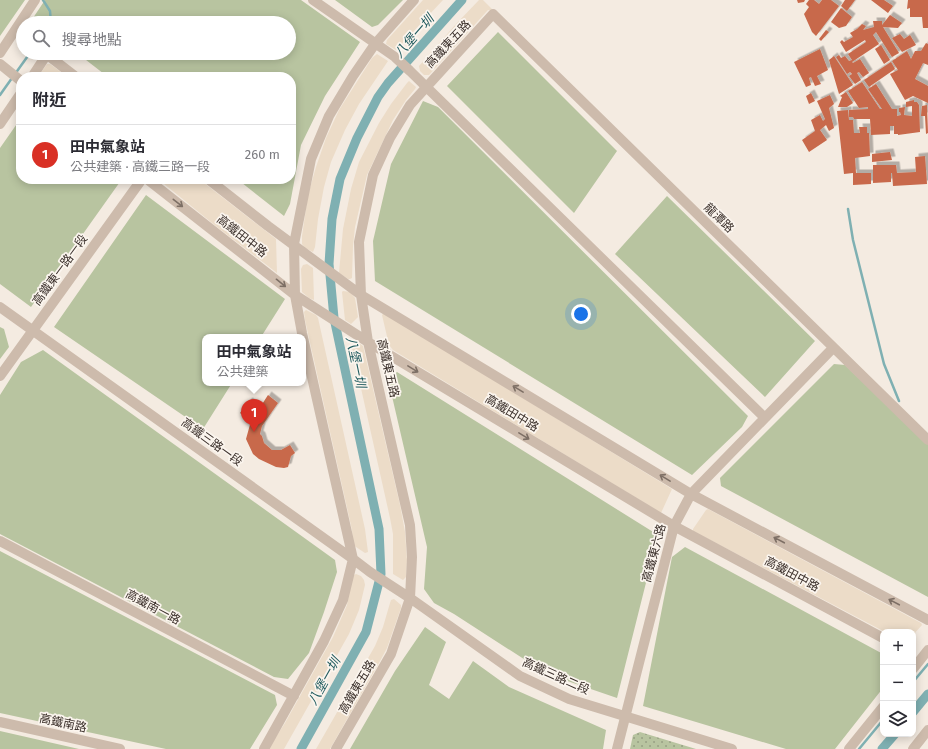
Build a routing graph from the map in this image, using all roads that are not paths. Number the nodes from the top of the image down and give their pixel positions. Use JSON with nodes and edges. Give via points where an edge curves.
{"nodes":[{"id":1,"x":35,"y":0,"type":"edge"},
{"id":2,"x":313,"y":0,"type":"edge"},
{"id":3,"x":414,"y":0,"type":"edge"},
{"id":4,"x":493,"y":14,"type":"joint"},
{"id":5,"x":27,"y":16,"type":"edge"},
{"id":6,"x":16,"y":35,"type":"edge"},
{"id":7,"x":375,"y":44,"type":"junction"},
{"id":8,"x":0,"y":53,"type":"edge"},
{"id":9,"x":42,"y":60,"type":"edge"},
{"id":10,"x":54,"y":60,"type":"edge"},
{"id":11,"x":0,"y":64,"type":"edge"},
{"id":12,"x":35,"y":72,"type":"edge"},
{"id":13,"x":69,"y":72,"type":"edge"},
{"id":14,"x":16,"y":77,"type":"edge"},
{"id":15,"x":426,"y":87,"type":"junction"},
{"id":16,"x":16,"y":100,"type":"edge"},
{"id":17,"x":0,"y":124,"type":"edge"},
{"id":18,"x":138,"y":184,"type":"edge"},
{"id":19,"x":153,"y":184,"type":"edge"},
{"id":20,"x":215,"y":184,"type":"edge"},
{"id":21,"x":294,"y":244,"type":"junction"},
{"id":22,"x":295,"y":295,"type":"junction"},
{"id":23,"x":361,"y":295,"type":"junction"},
{"id":24,"x":0,"y":307,"type":"edge"},
{"id":25,"x":33,"y":330,"type":"junction"},
{"id":26,"x":302,"y":334,"type":"edge"},
{"id":27,"x":368,"y":342,"type":"junction"},
{"id":28,"x":833,"y":348,"type":"junction"},
{"id":29,"x":306,"y":351,"type":"edge"},
{"id":30,"x":0,"y":376,"type":"edge"},
{"id":31,"x":765,"y":418,"type":"junction"},
{"id":32,"x":928,"y":440,"type":"edge"},
{"id":33,"x":691,"y":494,"type":"junction"},
{"id":34,"x":674,"y":526,"type":"junction"},
{"id":35,"x":0,"y":541,"type":"edge"},
{"id":36,"x":353,"y":559,"type":"junction"},
{"id":37,"x":410,"y":598,"type":"junction"},
{"id":38,"x":928,"y":620,"type":"edge"},
{"id":39,"x":880,"y":636,"type":"edge"},
{"id":40,"x":928,"y":650,"type":"edge"},
{"id":41,"x":917,"y":656,"type":"edge"},
{"id":42,"x":294,"y":696,"type":"junction"},
{"id":43,"x":880,"y":710,"type":"edge"},
{"id":44,"x":625,"y":716,"type":"junction"},
{"id":45,"x":0,"y":722,"type":"edge"},
{"id":46,"x":928,"y":730,"type":"edge"},
{"id":47,"x":120,"y":749,"type":"edge"},
{"id":48,"x":264,"y":749,"type":"edge"},
{"id":49,"x":336,"y":749,"type":"edge"},
{"id":50,"x":617,"y":749,"type":"edge"},
{"id":51,"x":732,"y":749,"type":"edge"},
{"id":52,"x":849,"y":749,"type":"edge"},
{"id":53,"x":913,"y":749,"type":"edge"}],
"edges":[{"from":1,"to":5,"type":"street"},
{"from":2,"to":7,"type":"street"},
{"from":3,"to":7,"type":"street"},
{"from":4,"to":15,"type":"street","name":"高鐵東五路"},
{"from":4,"to":28,"type":"street","name":"龍潭路"},
{"from":6,"to":8,"type":"street"},
{"from":7,"to":15,"type":"street","via":[[395,57]]},
{"from":7,"to":21,"type":"street","via":[[329,116],[311,159]]},
{"from":9,"to":12,"type":"street"},
{"from":10,"to":13,"type":"street"},
{"from":11,"to":14,"type":"street"},
{"from":15,"to":23,"type":"street","name":"高鐵東五路","via":[[410,105],[390,138],[373,175],[359,242]]},
{"from":15,"to":31,"type":"street"},
{"from":16,"to":17,"type":"street"},
{"from":18,"to":25,"type":"street","name":"高鐵東一路一段"},
{"from":19,"to":22,"type":"street","name":"高鐵田中路","one_way":true},
{"from":20,"to":21,"type":"street","name":"高鐵田中路"},
{"from":21,"to":22,"type":"street"},
{"from":21,"to":23,"type":"street","name":"高鐵田中路"},
{"from":22,"to":26,"type":"street"},
{"from":22,"to":27,"type":"street","name":"高鐵田中路"},
{"from":23,"to":27,"type":"street","name":"高鐵東五路"},
{"from":33,"to":23,"type":"street","name":"高鐵田中路","one_way":true},
{"from":24,"to":25,"type":"street","name":"高鐵三路一段"},
{"from":25,"to":30,"type":"street","name":"高鐵東一路一段"},
{"from":25,"to":36,"type":"street","name":"高鐵三路一段"},
{"from":27,"to":34,"type":"street","name":"高鐵田中路","one_way":true},
{"from":27,"to":37,"type":"street","name":"高鐵東五路","via":[[410,525]]},
{"from":28,"to":31,"type":"street","name":"高鐵東六路"},
{"from":28,"to":32,"type":"street","name":"龍潭路"},
{"from":29,"to":36,"type":"street"},
{"from":31,"to":33,"type":"street","name":"高鐵東六路"},
{"from":33,"to":34,"type":"street","name":"高鐵東六路"},
{"from":38,"to":33,"type":"street","name":"高鐵田中路","one_way":true},
{"from":34,"to":39,"type":"street","name":"高鐵田中路"},
{"from":34,"to":44,"type":"street","name":"高鐵東六路"},
{"from":35,"to":42,"type":"street","name":"高鐵南一路"},
{"from":36,"to":37,"type":"street","name":"高鐵三路一段"},
{"from":36,"to":42,"type":"street","via":[[343,600]]},
{"from":37,"to":44,"type":"street","name":"高鐵三路二段","via":[[520,676],[569,699]]},
{"from":37,"to":49,"type":"street","name":"高鐵東五路","via":[[391,654]]},
{"from":40,"to":41,"type":"street"},
{"from":42,"to":48,"type":"street"},
{"from":43,"to":52,"type":"street"},
{"from":44,"to":50,"type":"street","name":"高鐵東六路"},
{"from":44,"to":51,"type":"street","name":"高鐵三路二段"},
{"from":45,"to":47,"type":"street","name":"高鐵南路"},
{"from":46,"to":53,"type":"street"}]}
